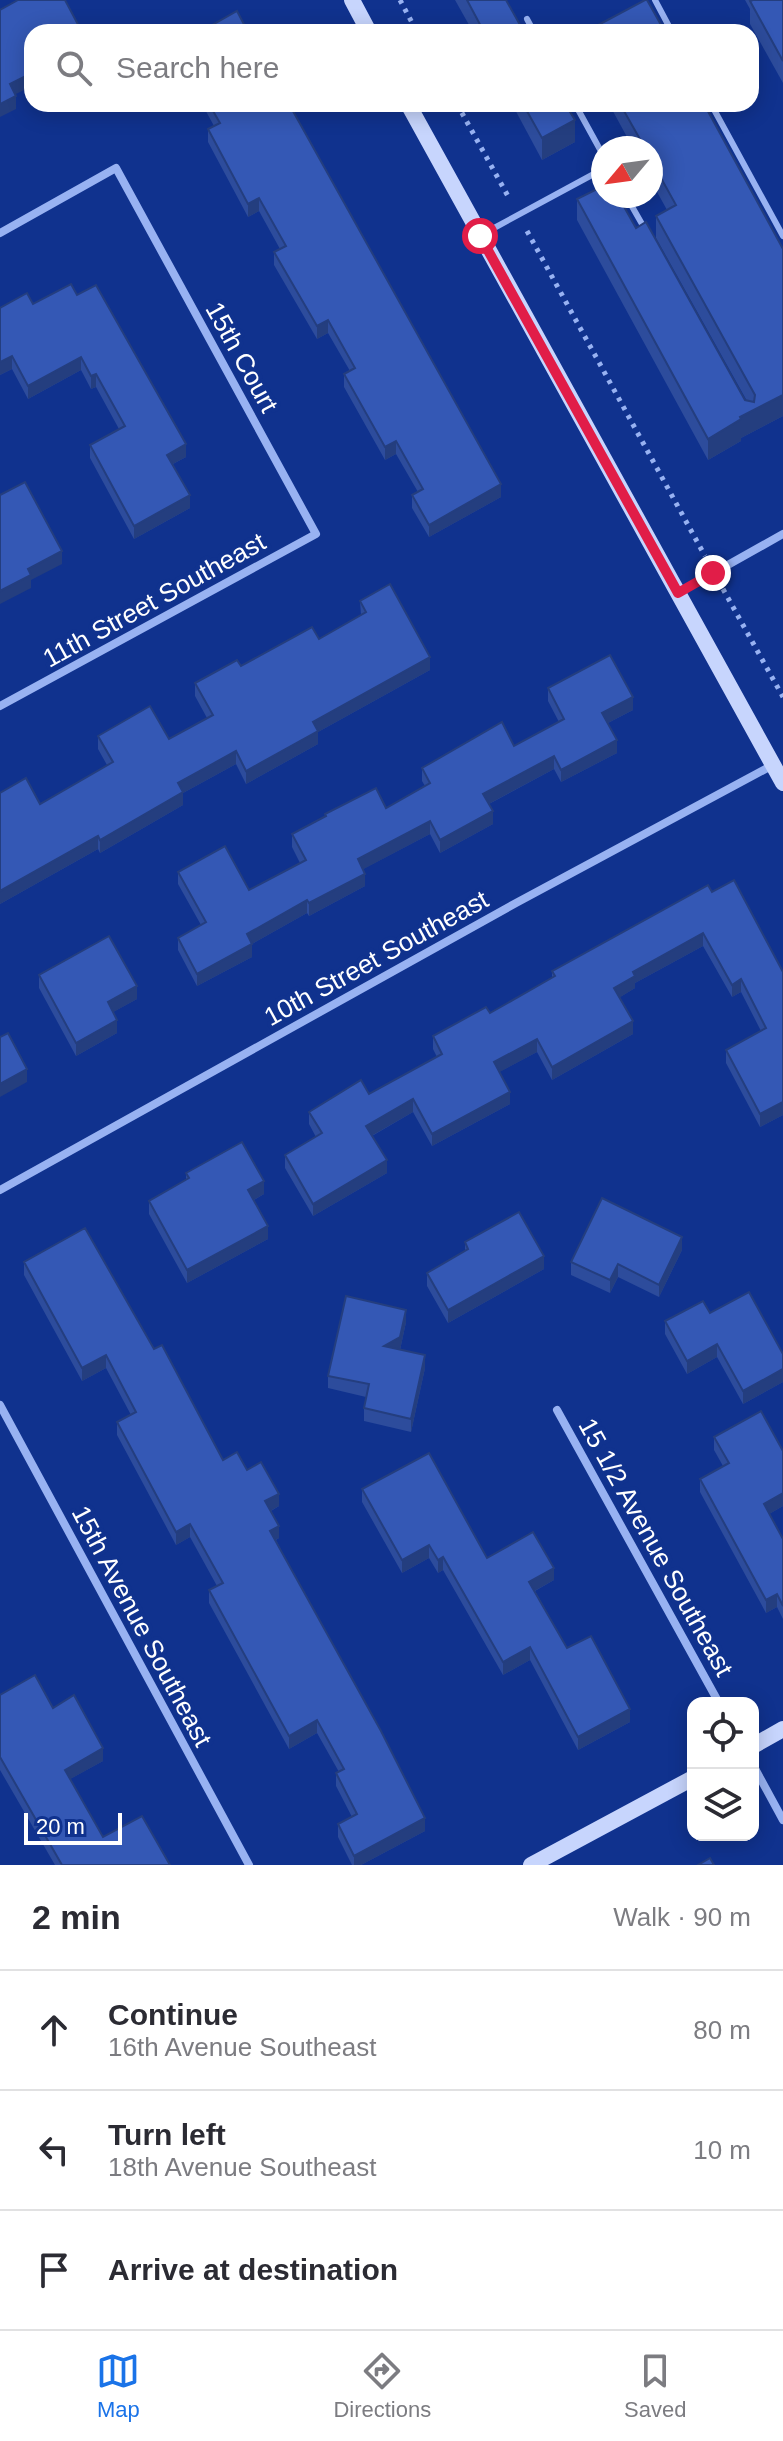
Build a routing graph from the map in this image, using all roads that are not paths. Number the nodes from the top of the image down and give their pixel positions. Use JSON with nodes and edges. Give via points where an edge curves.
{"nodes":[{"id":1,"x":352,"y":0,"type":"edge"},
{"id":2,"x":655,"y":0,"type":"edge"},
{"id":3,"x":527,"y":19,"type":"dead end"},
{"id":4,"x":365,"y":24,"type":"edge"},
{"id":5,"x":530,"y":24,"type":"edge"},
{"id":6,"x":668,"y":24,"type":"edge"},
{"id":7,"x":412,"y":112,"type":"edge"},
{"id":8,"x":579,"y":112,"type":"edge"},
{"id":9,"x":715,"y":112,"type":"edge"},
{"id":10,"x":593,"y":136,"type":"edge"},
{"id":11,"x":591,"y":175,"type":"edge"},
{"id":12,"x":633,"y":208,"type":"edge"},
{"id":13,"x":0,"y":233,"type":"edge"},
{"id":14,"x":480,"y":236,"type":"junction"},
{"id":15,"x":783,"y":236,"type":"edge"},
{"id":16,"x":649,"y":238,"type":"edge"},
{"id":17,"x":783,"y":534,"type":"edge"},
{"id":18,"x":285,"y":551,"type":"joint"},
{"id":19,"x":678,"y":593,"type":"junction"},
{"id":20,"x":0,"y":706,"type":"edge"},
{"id":21,"x":773,"y":765,"type":"junction"},
{"id":22,"x":783,"y":783,"type":"edge"},
{"id":23,"x":0,"y":1190,"type":"edge"},
{"id":24,"x":0,"y":1405,"type":"edge"},
{"id":25,"x":557,"y":1410,"type":"dead end"},
{"id":26,"x":716,"y":1697,"type":"edge"},
{"id":27,"x":783,"y":1729,"type":"edge"},
{"id":28,"x":759,"y":1743,"type":"edge"},
{"id":29,"x":755,"y":1769,"type":"edge"},
{"id":30,"x":687,"y":1781,"type":"edge"},
{"id":31,"x":783,"y":1820,"type":"edge"},
{"id":32,"x":249,"y":1865,"type":"edge"},
{"id":33,"x":531,"y":1865,"type":"edge"}],
"edges":[{"from":1,"to":4,"type":"street"},
{"from":2,"to":6,"type":"lane"},
{"from":3,"to":5,"type":"lane"},
{"from":7,"to":14,"type":"street"},
{"from":8,"to":10,"type":"lane"},
{"from":9,"to":15,"type":"lane"},
{"from":11,"to":14,"type":"lane"},
{"from":12,"to":16,"type":"lane"},
{"from":13,"to":18,"type":"street","name":"15th Court","via":[[116,168],[316,534]]},
{"from":14,"to":19,"type":"street"},
{"from":17,"to":19,"type":"street"},
{"from":18,"to":20,"type":"street","name":"11th Street Southeast"},
{"from":19,"to":21,"type":"street"},
{"from":21,"to":22,"type":"street"},
{"from":21,"to":23,"type":"street","name":"10th Street Southeast"},
{"from":24,"to":32,"type":"street","name":"15th Avenue Southeast"},
{"from":25,"to":26,"type":"street","name":"15 1/2 Avenue Southeast"},
{"from":27,"to":28,"type":"street"},
{"from":29,"to":31,"type":"street"},
{"from":30,"to":33,"type":"street"}]}
